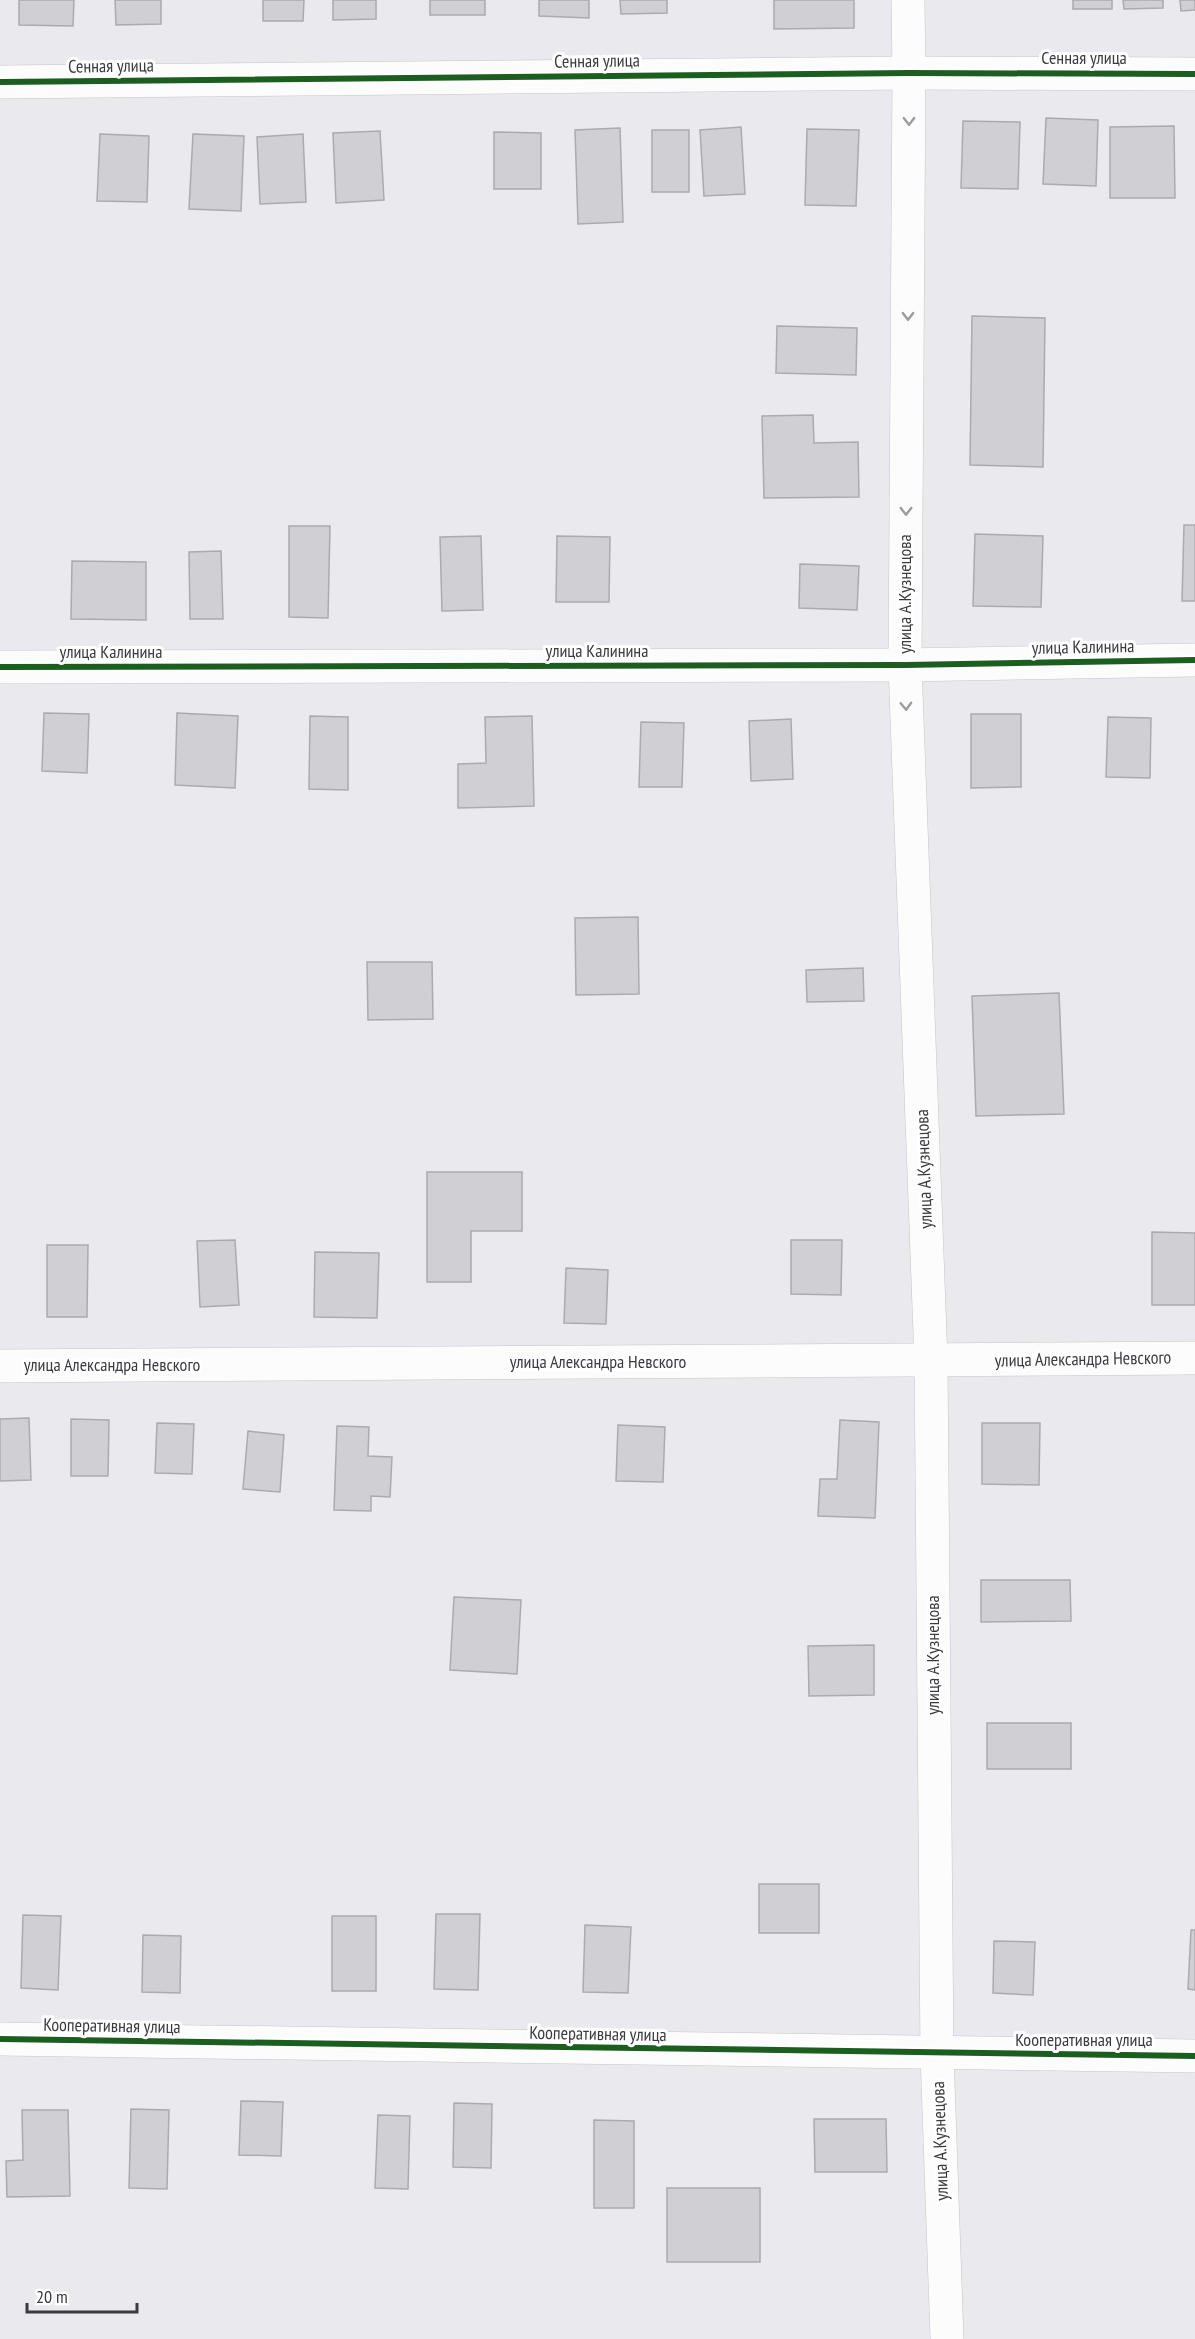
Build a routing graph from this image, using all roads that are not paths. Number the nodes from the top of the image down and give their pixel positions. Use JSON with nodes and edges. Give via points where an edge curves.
{"nodes":[{"id":1,"x":908,"y":0,"type":"edge"},
{"id":2,"x":909,"y":73,"type":"junction"},
{"id":3,"x":1195,"y":74,"type":"edge"},
{"id":4,"x":0,"y":82,"type":"edge"},
{"id":5,"x":1195,"y":660,"type":"edge"},
{"id":6,"x":905,"y":665,"type":"junction"},
{"id":7,"x":0,"y":667,"type":"edge"},
{"id":8,"x":1195,"y":1358,"type":"edge"},
{"id":9,"x":931,"y":1361,"type":"junction"},
{"id":10,"x":0,"y":1366,"type":"edge"},
{"id":11,"x":0,"y":2039,"type":"edge"},
{"id":12,"x":937,"y":2054,"type":"junction"},
{"id":13,"x":1195,"y":2056,"type":"edge"},
{"id":14,"x":947,"y":2339,"type":"edge"}],
"edges":[{"from":1,"to":2,"type":"street","name":"улица А.Кузнецова"},
{"from":2,"to":3,"type":"street","name":"Сенная улица"},
{"from":2,"to":4,"type":"street","name":"Сенная улица"},
{"from":2,"to":6,"type":"street","name":"улица А.Кузнецова","one_way":true},
{"from":5,"to":6,"type":"street","name":"улица Калинина"},
{"from":6,"to":7,"type":"street","name":"улица Калинина"},
{"from":6,"to":9,"type":"street","name":"улица А.Кузнецова","one_way":true},
{"from":8,"to":9,"type":"street","name":"улица Александра Невского"},
{"from":9,"to":10,"type":"street","name":"улица Александра Невского"},
{"from":9,"to":12,"type":"street","name":"улица А.Кузнецова"},
{"from":11,"to":12,"type":"street","name":"Кооперативная улица"},
{"from":12,"to":13,"type":"street","name":"Кооперативная улица"},
{"from":12,"to":14,"type":"street","name":"улица А.Кузнецова"}]}
